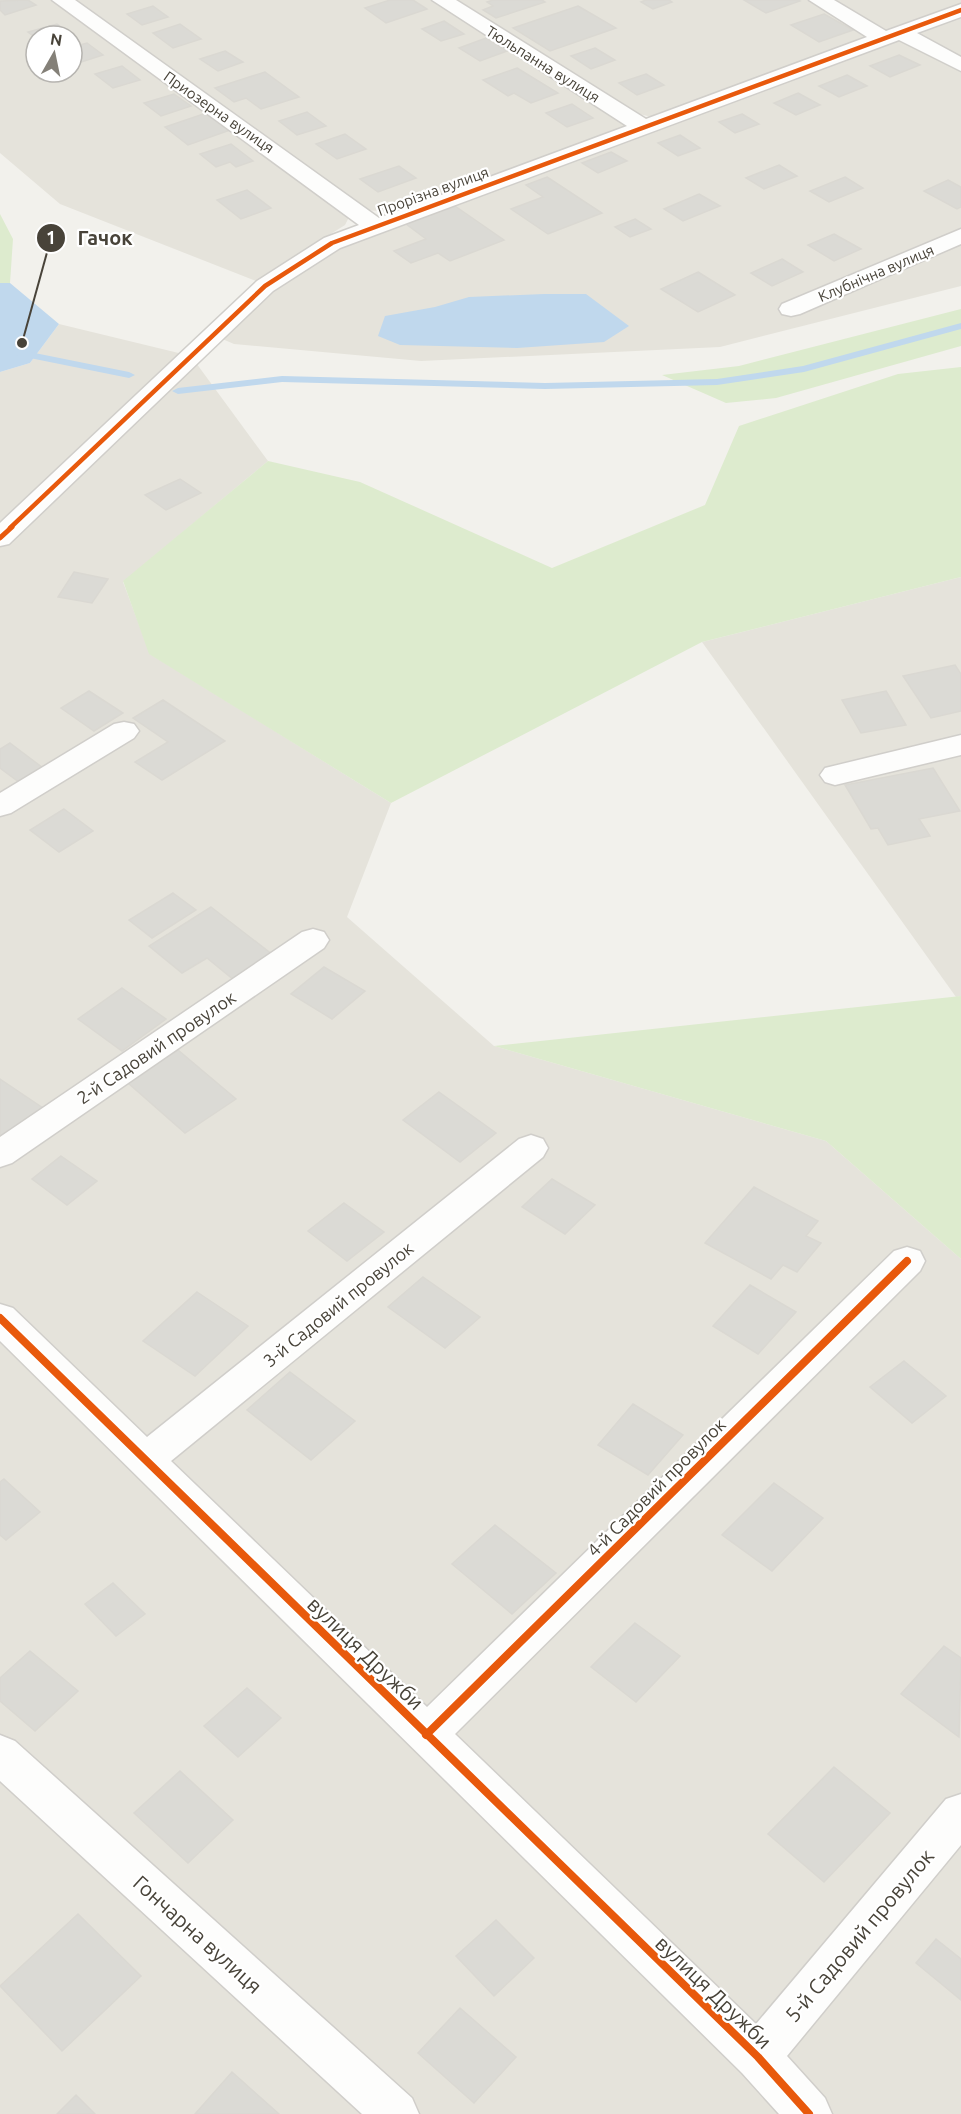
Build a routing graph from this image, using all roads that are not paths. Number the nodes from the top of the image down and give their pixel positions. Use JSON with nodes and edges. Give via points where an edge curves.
{"nodes":[{"id":1,"x":62,"y":0,"type":"edge"},
{"id":2,"x":442,"y":0,"type":"edge"},
{"id":3,"x":819,"y":0,"type":"edge"},
{"id":4,"x":961,"y":10,"type":"edge"},
{"id":5,"x":893,"y":36,"type":"junction"},
{"id":6,"x":961,"y":65,"type":"edge"},
{"id":7,"x":644,"y":127,"type":"junction"},
{"id":8,"x":374,"y":225,"type":"junction"},
{"id":9,"x":961,"y":236,"type":"edge"},
{"id":10,"x":792,"y":309,"type":"dead end"},
{"id":11,"x":0,"y":538,"type":"edge"},
{"id":12,"x":124,"y":731,"type":"dead end"},
{"id":13,"x":961,"y":745,"type":"edge"},
{"id":14,"x":835,"y":775,"type":"dead end"},
{"id":15,"x":0,"y":806,"type":"edge"},
{"id":16,"x":313,"y":940,"type":"dead end"},
{"id":17,"x":531,"y":1148,"type":"dead end"},
{"id":18,"x":0,"y":1154,"type":"edge"},
{"id":19,"x":907,"y":1261,"type":"dead end"},
{"id":20,"x":0,"y":1318,"type":"edge"},
{"id":21,"x":145,"y":1460,"type":"junction"},
{"id":22,"x":426,"y":1735,"type":"junction"},
{"id":23,"x":0,"y":1754,"type":"edge"},
{"id":24,"x":961,"y":1813,"type":"edge"},
{"id":25,"x":758,"y":2057,"type":"junction"},
{"id":26,"x":396,"y":2114,"type":"edge"},
{"id":27,"x":809,"y":2114,"type":"edge"}],
"edges":[{"from":1,"to":8,"type":"street","name":"Приозерна вулиця"},
{"from":2,"to":7,"type":"street","name":"Тюльпанна вулиця"},
{"from":3,"to":5,"type":"street"},
{"from":4,"to":5,"type":"street","name":"Прорізна вулиця"},
{"from":5,"to":6,"type":"street"},
{"from":5,"to":7,"type":"street","name":"Прорізна вулиця"},
{"from":7,"to":8,"type":"street","name":"Прорізна вулиця"},
{"from":8,"to":11,"type":"street","name":"Прорізна вулиця","via":[[332,243],[265,286]]},
{"from":9,"to":10,"type":"street","name":"Клубнічна вулиця"},
{"from":12,"to":15,"type":"street"},
{"from":13,"to":14,"type":"street"},
{"from":16,"to":18,"type":"street","name":"2-й Садовий провулок"},
{"from":17,"to":21,"type":"street","name":"3-й Садовий провулок"},
{"from":19,"to":22,"type":"street","name":"4-й Садовий провулок"},
{"from":20,"to":21,"type":"street","name":"вулиця Дружби"},
{"from":21,"to":22,"type":"street","name":"вулиця Дружби"},
{"from":22,"to":25,"type":"street","name":"вулиця Дружби"},
{"from":23,"to":26,"type":"street","name":"Гончарна вулиця"},
{"from":24,"to":25,"type":"street","name":"5-й Садовий провулок"},
{"from":25,"to":27,"type":"street","name":"вулиця Дружби"}]}
